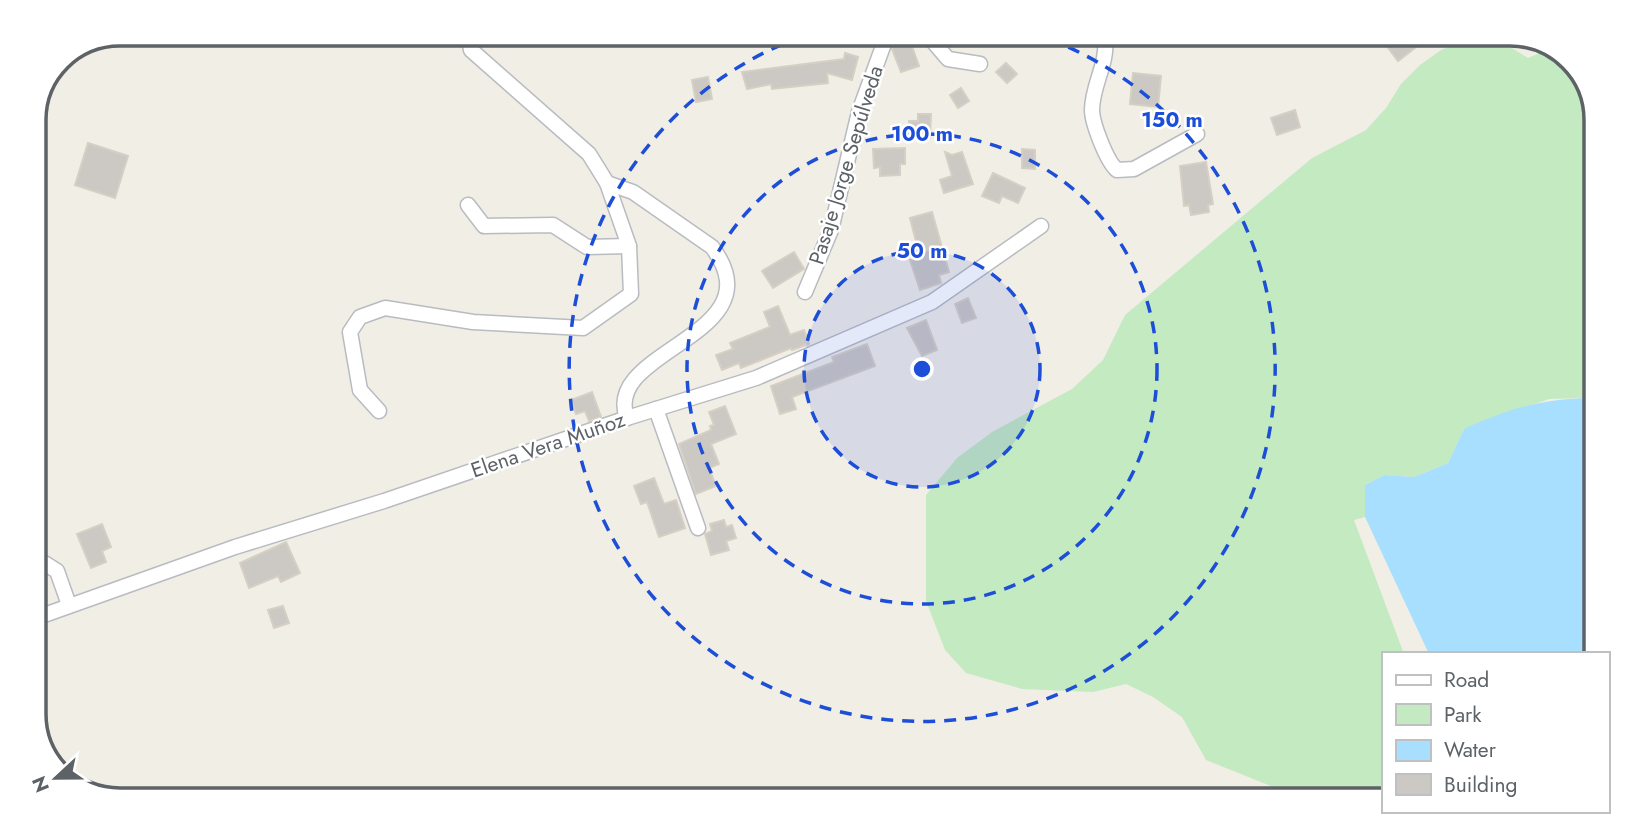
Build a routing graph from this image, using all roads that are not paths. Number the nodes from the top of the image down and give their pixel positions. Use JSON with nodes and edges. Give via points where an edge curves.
{"nodes":[{"id":1,"x":470,"y":46,"type":"edge"},
{"id":2,"x":883,"y":46,"type":"edge"},
{"id":3,"x":937,"y":46,"type":"edge"},
{"id":4,"x":1106,"y":46,"type":"edge"},
{"id":5,"x":980,"y":64,"type":"dead end"},
{"id":6,"x":1197,"y":134,"type":"dead end"},
{"id":7,"x":607,"y":183,"type":"junction"},
{"id":8,"x":468,"y":205,"type":"dead end"},
{"id":9,"x":1041,"y":226,"type":"dead end"},
{"id":10,"x":629,"y":246,"type":"junction"},
{"id":11,"x":805,"y":292,"type":"dead end"},
{"id":12,"x":656,"y":409,"type":"junction"},
{"id":13,"x":379,"y":411,"type":"dead end"},
{"id":14,"x":627,"y":418,"type":"junction"},
{"id":15,"x":698,"y":528,"type":"dead end"},
{"id":16,"x":46,"y":564,"type":"edge"},
{"id":17,"x":69,"y":605,"type":"junction"},
{"id":18,"x":46,"y":614,"type":"edge"}],
"edges":[{"from":1,"to":7,"type":"street","via":[[589,154]]},
{"from":2,"to":11,"type":"street","name":"Pasaje Jorge Sepúlveda","via":[[859,112],[831,230]]},
{"from":3,"to":5,"type":"street","via":[[948,59]]},
{"from":4,"to":6,"type":"street","via":[[1092,110],[1109,163],[1117,170],[1135,169]]},
{"from":7,"to":10,"type":"street"},
{"from":7,"to":14,"type":"street","via":[[633,192],[712,247],[724,269],[727,287],[715,313],[692,337],[642,371],[626,388],[622,405]]},
{"from":8,"to":10,"type":"street","via":[[484,226],[553,225],[587,247]]},
{"from":9,"to":12,"type":"street","name":"Elena Vera Muñoz","via":[[932,302],[756,378]]},
{"from":10,"to":13,"type":"street","via":[[631,294],[583,328],[473,322],[385,308],[360,317],[350,332],[360,390]]},
{"from":12,"to":14,"type":"street","name":"Elena Vera Muñoz"},
{"from":12,"to":15,"type":"street"},
{"from":14,"to":17,"type":"street","name":"Elena Vera Muñoz"},
{"from":16,"to":17,"type":"street","via":[[57,571]]},
{"from":17,"to":18,"type":"street","name":"Elena Vera Muñoz"}]}
